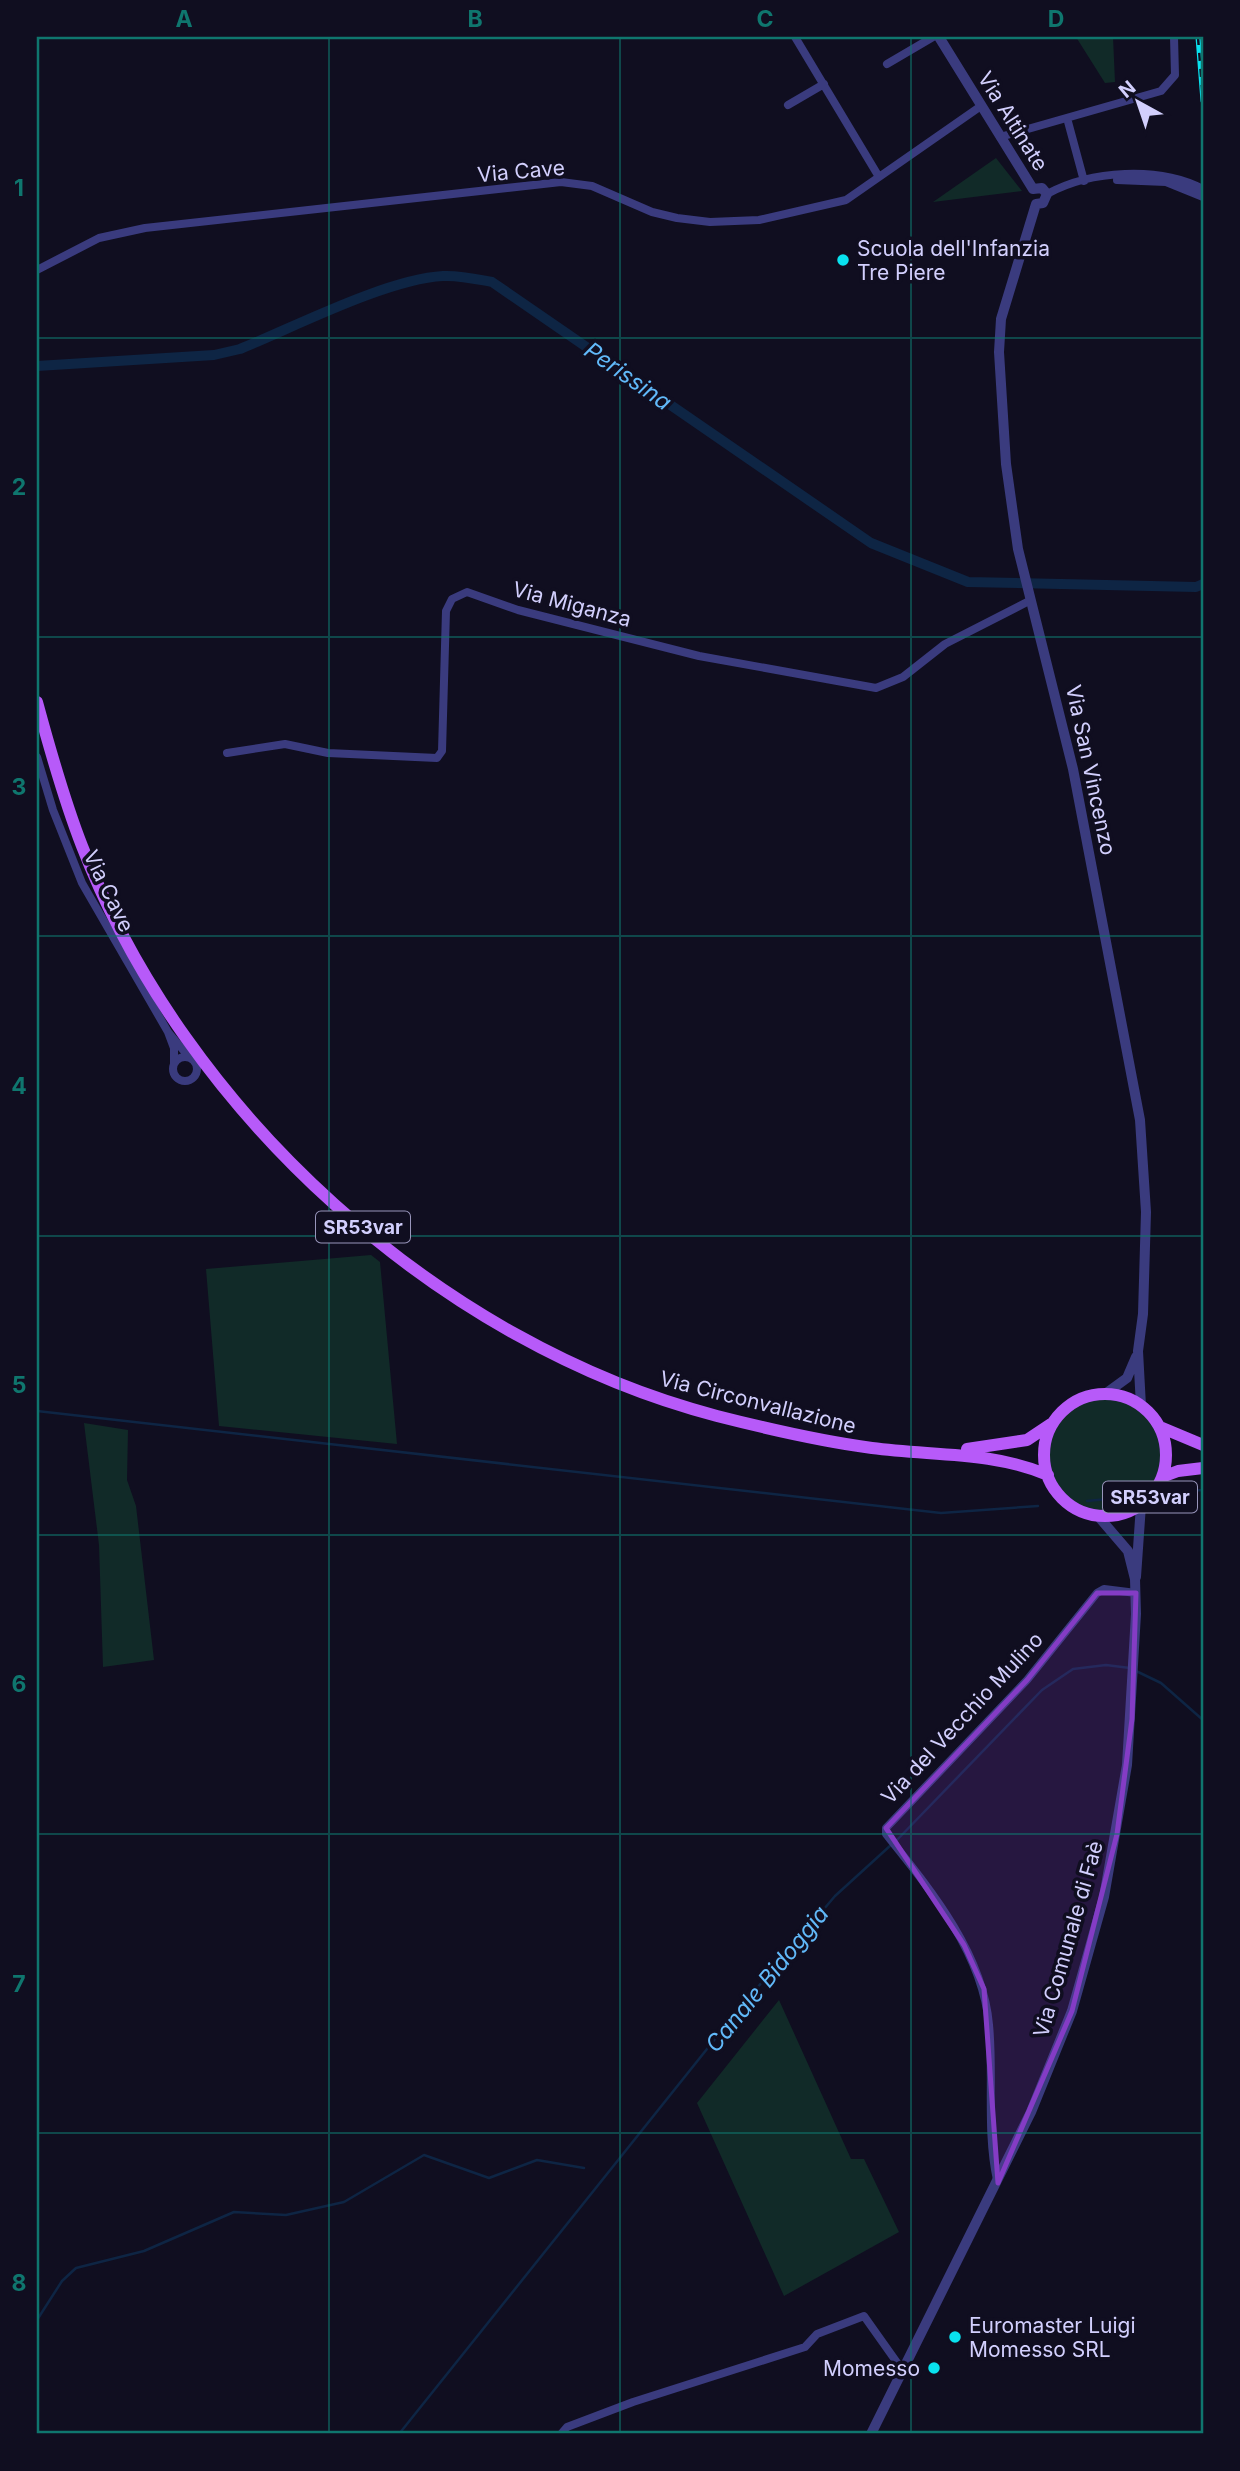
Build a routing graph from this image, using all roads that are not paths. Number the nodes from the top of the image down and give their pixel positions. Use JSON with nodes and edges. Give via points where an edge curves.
{"nodes":[{"id":1,"x":795,"y":37,"type":"edge"},
{"id":2,"x":933,"y":37,"type":"edge"},
{"id":3,"x":939,"y":37,"type":"edge"},
{"id":4,"x":1174,"y":37,"type":"edge"},
{"id":5,"x":887,"y":64,"type":"dead end"},
{"id":6,"x":824,"y":85,"type":"junction"},
{"id":7,"x":788,"y":105,"type":"dead end"},
{"id":8,"x":981,"y":106,"type":"junction"},
{"id":9,"x":1067,"y":118,"type":"junction"},
{"id":10,"x":1000,"y":137,"type":"junction"},
{"id":11,"x":879,"y":177,"type":"junction"},
{"id":12,"x":1096,"y":180,"type":"junction"},
{"id":13,"x":1084,"y":181,"type":"junction"},
{"id":14,"x":1033,"y":189,"type":"junction"},
{"id":15,"x":1203,"y":189,"type":"edge"},
{"id":16,"x":1047,"y":194,"type":"junction"},
{"id":17,"x":1203,"y":197,"type":"edge"},
{"id":18,"x":1036,"y":204,"type":"junction"},
{"id":19,"x":37,"y":270,"type":"edge"},
{"id":20,"x":1030,"y":596,"type":"junction"},
{"id":21,"x":37,"y":702,"type":"edge"},
{"id":22,"x":227,"y":752,"type":"dead end"},
{"id":23,"x":37,"y":757,"type":"edge"},
{"id":24,"x":168,"y":1032,"type":"junction"},
{"id":25,"x":189,"y":1057,"type":"junction"},
{"id":26,"x":174,"y":1063,"type":"junction"},
{"id":27,"x":1138,"y":1351,"type":"junction"},
{"id":28,"x":1105,"y":1394,"type":"junction"},
{"id":29,"x":1141,"y":1406,"type":"junction"},
{"id":30,"x":1054,"y":1422,"type":"junction"},
{"id":31,"x":1160,"y":1427,"type":"junction"},
{"id":32,"x":1203,"y":1446,"type":"edge"},
{"id":33,"x":939,"y":1452,"type":"junction"},
{"id":34,"x":1203,"y":1468,"type":"edge"},
{"id":35,"x":1048,"y":1475,"type":"junction"},
{"id":36,"x":1162,"y":1478,"type":"junction"},
{"id":37,"x":1141,"y":1506,"type":"junction"},
{"id":38,"x":1098,"y":1516,"type":"junction"},
{"id":39,"x":1135,"y":1579,"type":"junction"},
{"id":40,"x":1136,"y":1593,"type":"junction"},
{"id":41,"x":998,"y":2183,"type":"junction"},
{"id":42,"x":903,"y":2371,"type":"junction"},
{"id":43,"x":561,"y":2434,"type":"edge"},
{"id":44,"x":871,"y":2434,"type":"edge"}],
"edges":[{"from":1,"to":6,"type":"street"},
{"from":2,"to":5,"type":"street"},
{"from":3,"to":8,"type":"street","name":"Via Altinate"},
{"from":4,"to":9,"type":"street","via":[[1175,75],[1167,87]]},
{"from":6,"to":7,"type":"street"},
{"from":6,"to":11,"type":"street"},
{"from":8,"to":10,"type":"street","name":"Via Altinate"},
{"from":8,"to":11,"type":"street","name":"Via Cave"},
{"from":9,"to":10,"type":"street"},
{"from":9,"to":13,"type":"street"},
{"from":10,"to":14,"type":"street","name":"Via Altinate"},
{"from":11,"to":19,"type":"street","name":"Via Cave","via":[[846,200],[759,220],[727,222],[663,215],[582,184],[548,184],[145,228],[99,238]]},
{"from":12,"to":13,"type":"street"},
{"from":12,"to":15,"type":"street","via":[[1153,173],[1181,178]]},
{"from":12,"to":17,"type":"street","via":[[1154,180],[1182,186]]},
{"from":13,"to":16,"type":"street"},
{"from":14,"to":16,"type":"street","via":[[1042,188]]},
{"from":14,"to":18,"type":"street","via":[[1030,197]]},
{"from":16,"to":18,"type":"street","via":[[1045,201]]},
{"from":18,"to":20,"type":"street","name":"Via San Vincenzo","via":[[1004,304],[999,343],[1009,491]]},
{"from":20,"to":22,"type":"street","name":"Via Miganza","via":[[945,643],[902,677],[876,688],[699,656],[461,593],[446,611],[442,751],[437,758],[328,752],[285,744]]},
{"from":20,"to":27,"type":"street","name":"Via San Vincenzo","via":[[1080,803],[1139,1110],[1146,1212]]},
{"from":21,"to":33,"type":"main road","name":"Via Circonvallazione","number":"SR53var","via":[[82,848],[138,961],[171,1015],[255,1126],[342,1211],[445,1291],[567,1359],[638,1391],[826,1441]]},
{"from":23,"to":24,"type":"street","name":"Via Cave","via":[[82,883]]},
{"from":24,"to":25,"type":"street"},
{"from":24,"to":26,"type":"street"},
{"from":25,"to":26,"type":"street"},
{"from":25,"to":26,"type":"street","via":[[197,1070],[188,1081],[174,1075]]},
{"from":27,"to":28,"type":"street","name":"Via San Vincenzo","via":[[1127,1378]]},
{"from":27,"to":29,"type":"street","name":"Via San Vincenzo"},
{"from":28,"to":29,"type":"main road"},
{"from":28,"to":30,"type":"main road","number":"SR53var","via":[[1077,1401]]},
{"from":29,"to":31,"type":"main road"},
{"from":30,"to":33,"type":"main road","name":"Via Circonvallazione","number":"SR53var","via":[[1027,1440]]},
{"from":30,"to":35,"type":"main road","via":[[1045,1452]]},
{"from":31,"to":32,"type":"main road"},
{"from":31,"to":36,"type":"main road","number":"SR53var","via":[[1167,1452]]},
{"from":33,"to":35,"type":"main road","name":"Via Circonvallazione","number":"SR53var","via":[[1000,1459]]},
{"from":34,"to":36,"type":"main road","number":"SR53var"},
{"from":35,"to":38,"type":"main road","number":"SR53var","via":[[1070,1505]]},
{"from":36,"to":37,"type":"main road","number":"SR53var"},
{"from":37,"to":38,"type":"main road","number":"SR53var","via":[[1120,1515]]},
{"from":37,"to":39,"type":"street","name":"Via Comunale di Faè"},
{"from":38,"to":39,"type":"street","name":"Via Comunale di Faè","via":[[1128,1551]]},
{"from":39,"to":40,"type":"street","name":"Via Comunale di Faè"},
{"from":40,"to":41,"type":"street","name":"Via Comunale di Faè","via":[[1127,1765],[1104,1897],[1059,2046]]},
{"from":40,"to":41,"type":"street","name":"Via del Vecchio Mulino","via":[[1097,1592],[1027,1680],[889,1822],[886,1834],[964,1945],[984,1989]]},
{"from":41,"to":42,"type":"street","name":"Via Comunale di Faè"},
{"from":42,"to":43,"type":"street","via":[[864,2316],[817,2334],[804,2347],[633,2402],[567,2427]]},
{"from":42,"to":44,"type":"street","name":"Via Comunale di Faè"}]}
